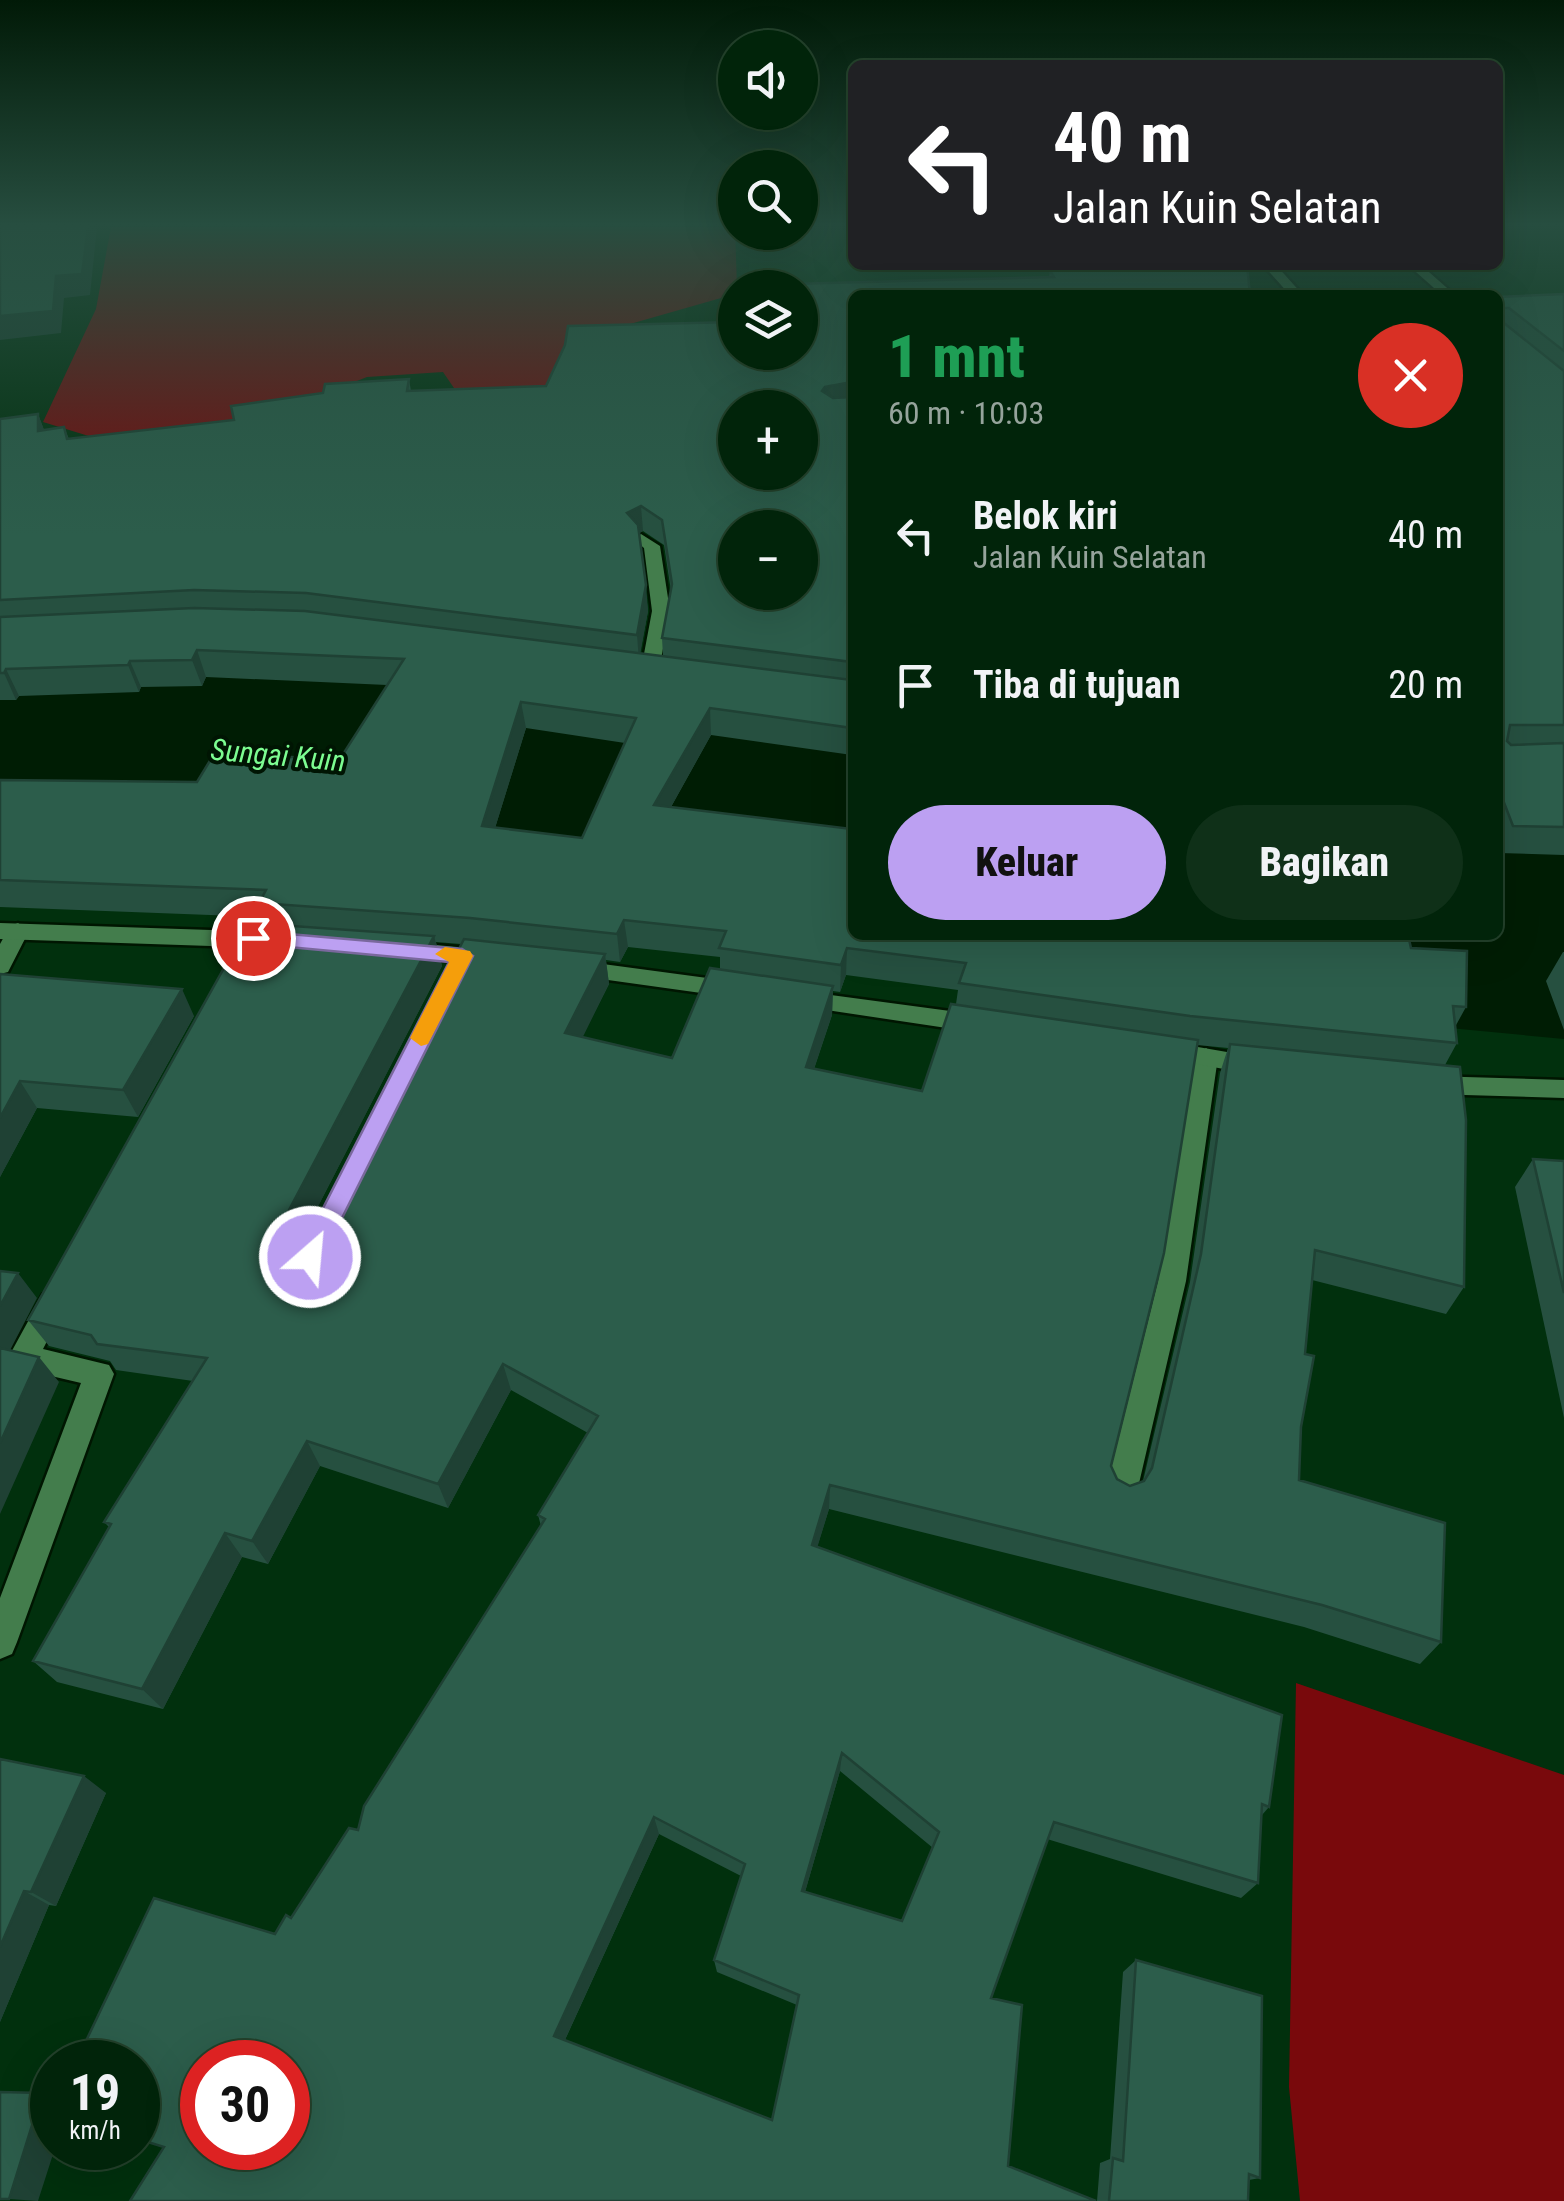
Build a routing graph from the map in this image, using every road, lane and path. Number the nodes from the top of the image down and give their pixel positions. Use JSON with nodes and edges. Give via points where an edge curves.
{"nodes":[{"id":1,"x":641,"y":539,"type":"edge"},
{"id":2,"x":630,"y":668,"type":"edge"},
{"id":3,"x":9,"y":931,"type":"edge"},
{"id":4,"x":253,"y":938,"type":"junction"},
{"id":5,"x":290,"y":941,"type":"edge"},
{"id":6,"x":385,"y":948,"type":"edge"},
{"id":7,"x":512,"y":961,"type":"edge"},
{"id":8,"x":546,"y":964,"type":"edge"},
{"id":9,"x":0,"y":966,"type":"edge"},
{"id":10,"x":234,"y":973,"type":"edge"},
{"id":11,"x":997,"y":1026,"type":"edge"},
{"id":12,"x":1130,"y":1046,"type":"edge"},
{"id":13,"x":1206,"y":1056,"type":"junction"},
{"id":14,"x":1280,"y":1071,"type":"edge"},
{"id":15,"x":1398,"y":1082,"type":"edge"},
{"id":16,"x":1564,"y":1089,"type":"edge"},
{"id":17,"x":71,"y":1270,"type":"edge"},
{"id":18,"x":1121,"y":1492,"type":"edge"},
{"id":19,"x":0,"y":1642,"type":"edge"}],
"edges":[{"from":1,"to":2,"type":"street","via":[[652,546],[661,611],[659,671]]},
{"from":3,"to":4,"type":"street"},
{"from":3,"to":9,"type":"street"},
{"from":4,"to":5,"type":"street"},
{"from":4,"to":10,"type":"street"},
{"from":6,"to":7,"type":"street","via":[[458,965]]},
{"from":8,"to":11,"type":"street"},
{"from":12,"to":13,"type":"street"},
{"from":13,"to":14,"type":"street"},
{"from":13,"to":18,"type":"street","via":[[1172,1281]]},
{"from":15,"to":16,"type":"street"},
{"from":17,"to":19,"type":"street","via":[[23,1358],[99,1374]]}]}
